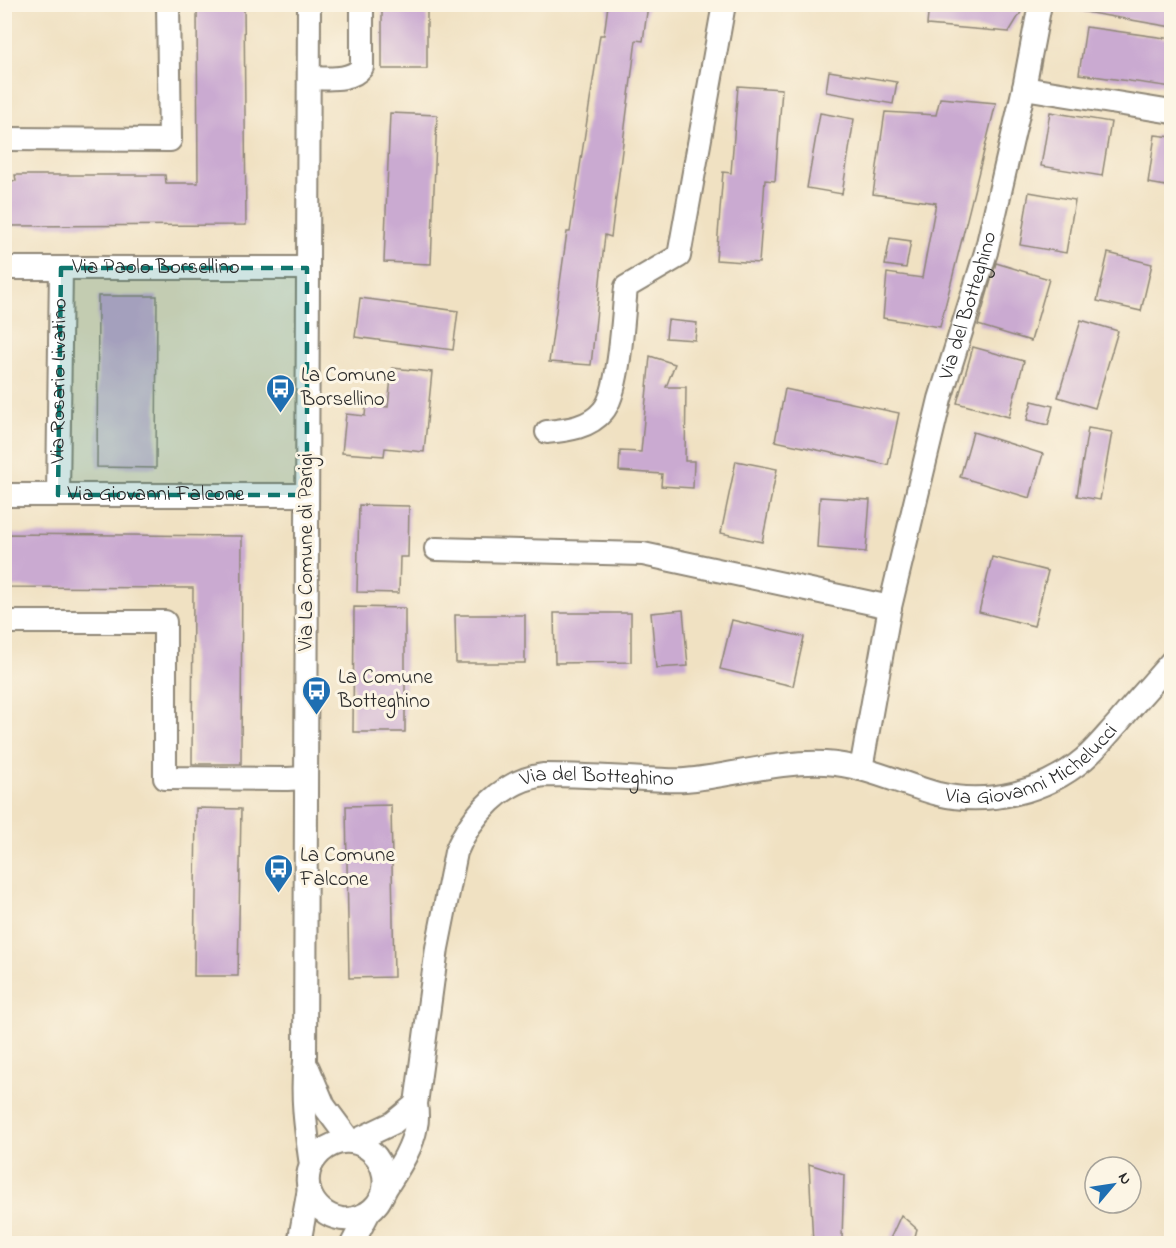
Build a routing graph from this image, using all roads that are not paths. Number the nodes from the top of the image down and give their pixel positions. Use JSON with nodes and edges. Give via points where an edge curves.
{"nodes":[{"id":1,"x":168,"y":4,"type":"edge"},
{"id":2,"x":309,"y":4,"type":"edge"},
{"id":3,"x":362,"y":4,"type":"edge"},
{"id":4,"x":724,"y":4,"type":"edge"},
{"id":5,"x":1040,"y":4,"type":"edge"},
{"id":6,"x":309,"y":78,"type":"junction"},
{"id":7,"x":1024,"y":88,"type":"junction"},
{"id":8,"x":1172,"y":112,"type":"edge"},
{"id":9,"x":4,"y":138,"type":"edge"},
{"id":10,"x":4,"y":268,"type":"edge"},
{"id":11,"x":61,"y":268,"type":"junction"},
{"id":12,"x":307,"y":268,"type":"junction"},
{"id":13,"x":547,"y":432,"type":"dead end"},
{"id":14,"x":4,"y":495,"type":"edge"},
{"id":15,"x":58,"y":495,"type":"junction"},
{"id":16,"x":307,"y":495,"type":"junction"},
{"id":17,"x":436,"y":549,"type":"dead end"},
{"id":18,"x":890,"y":606,"type":"junction"},
{"id":19,"x":4,"y":622,"type":"edge"},
{"id":20,"x":1172,"y":661,"type":"edge"},
{"id":21,"x":861,"y":769,"type":"junction"},
{"id":22,"x":305,"y":778,"type":"junction"},
{"id":23,"x":305,"y":1060,"type":"junction"},
{"id":24,"x":416,"y":1104,"type":"junction"},
{"id":25,"x":352,"y":1142,"type":"junction"},
{"id":26,"x":311,"y":1165,"type":"junction"},
{"id":27,"x":309,"y":1189,"type":"junction"},
{"id":28,"x":383,"y":1194,"type":"junction"},
{"id":29,"x":369,"y":1212,"type":"junction"},
{"id":30,"x":298,"y":1244,"type":"edge"},
{"id":31,"x":351,"y":1244,"type":"edge"}],
"edges":[{"from":1,"to":9,"type":"street","via":[[170,140]]},
{"from":2,"to":6,"type":"street","name":"Via La Comune di Parigi"},
{"from":3,"to":6,"type":"street","via":[[362,67],[352,75]]},
{"from":4,"to":13,"type":"street","via":[[679,256],[626,287],[617,370],[604,411],[587,424]]},
{"from":5,"to":7,"type":"street","name":"Via del Botteghino"},
{"from":6,"to":12,"type":"street","name":"Via La Comune di Parigi"},
{"from":7,"to":8,"type":"street"},
{"from":7,"to":18,"type":"street","name":"Via del Botteghino","via":[[986,252],[940,399]]},
{"from":10,"to":11,"type":"street","name":"Via Paolo Borsellino"},
{"from":11,"to":12,"type":"street","name":"Via Paolo Borsellino"},
{"from":11,"to":15,"type":"street","name":"Via Rosario Livatino"},
{"from":12,"to":16,"type":"street","name":"Via La Comune di Parigi"},
{"from":14,"to":15,"type":"street","name":"Via Giovanni Falcone"},
{"from":15,"to":16,"type":"street","name":"Via Giovanni Falcone"},
{"from":16,"to":22,"type":"street","name":"Via La Comune di Parigi"},
{"from":17,"to":18,"type":"street","via":[[643,554]]},
{"from":18,"to":21,"type":"street","name":"Via del Botteghino"},
{"from":19,"to":22,"type":"street","via":[[165,622],[165,778]]},
{"from":20,"to":21,"type":"street","name":"Via Giovanni Michelucci","via":[[1085,759],[1031,789],[998,796],[960,797]]},
{"from":21,"to":24,"type":"street","name":"Via del Botteghino","via":[[811,762],[683,780],[544,775],[522,781],[496,797],[475,817],[456,852],[434,968]]},
{"from":22,"to":23,"type":"street","name":"Via La Comune di Parigi"},
{"from":23,"to":25,"type":"street","name":"Via La Comune di Parigi","via":[[324,1106]]},
{"from":23,"to":26,"type":"street","name":"Via La Comune di Parigi","via":[[303,1092]]},
{"from":24,"to":25,"type":"street","via":[[393,1123]]},
{"from":24,"to":28,"type":"street","name":"Via del Botteghino","via":[[412,1143]]},
{"from":25,"to":26,"type":"street","via":[[330,1146]]},
{"from":25,"to":28,"type":"street","via":[[364,1146],[378,1159],[384,1176]]},
{"from":26,"to":27,"type":"street"},
{"from":27,"to":29,"type":"street","via":[[318,1207],[336,1218],[357,1218]]},
{"from":27,"to":30,"type":"street"},
{"from":28,"to":29,"type":"street","name":"Via del Botteghino"},
{"from":29,"to":31,"type":"street","name":"Via del Botteghino"}]}
